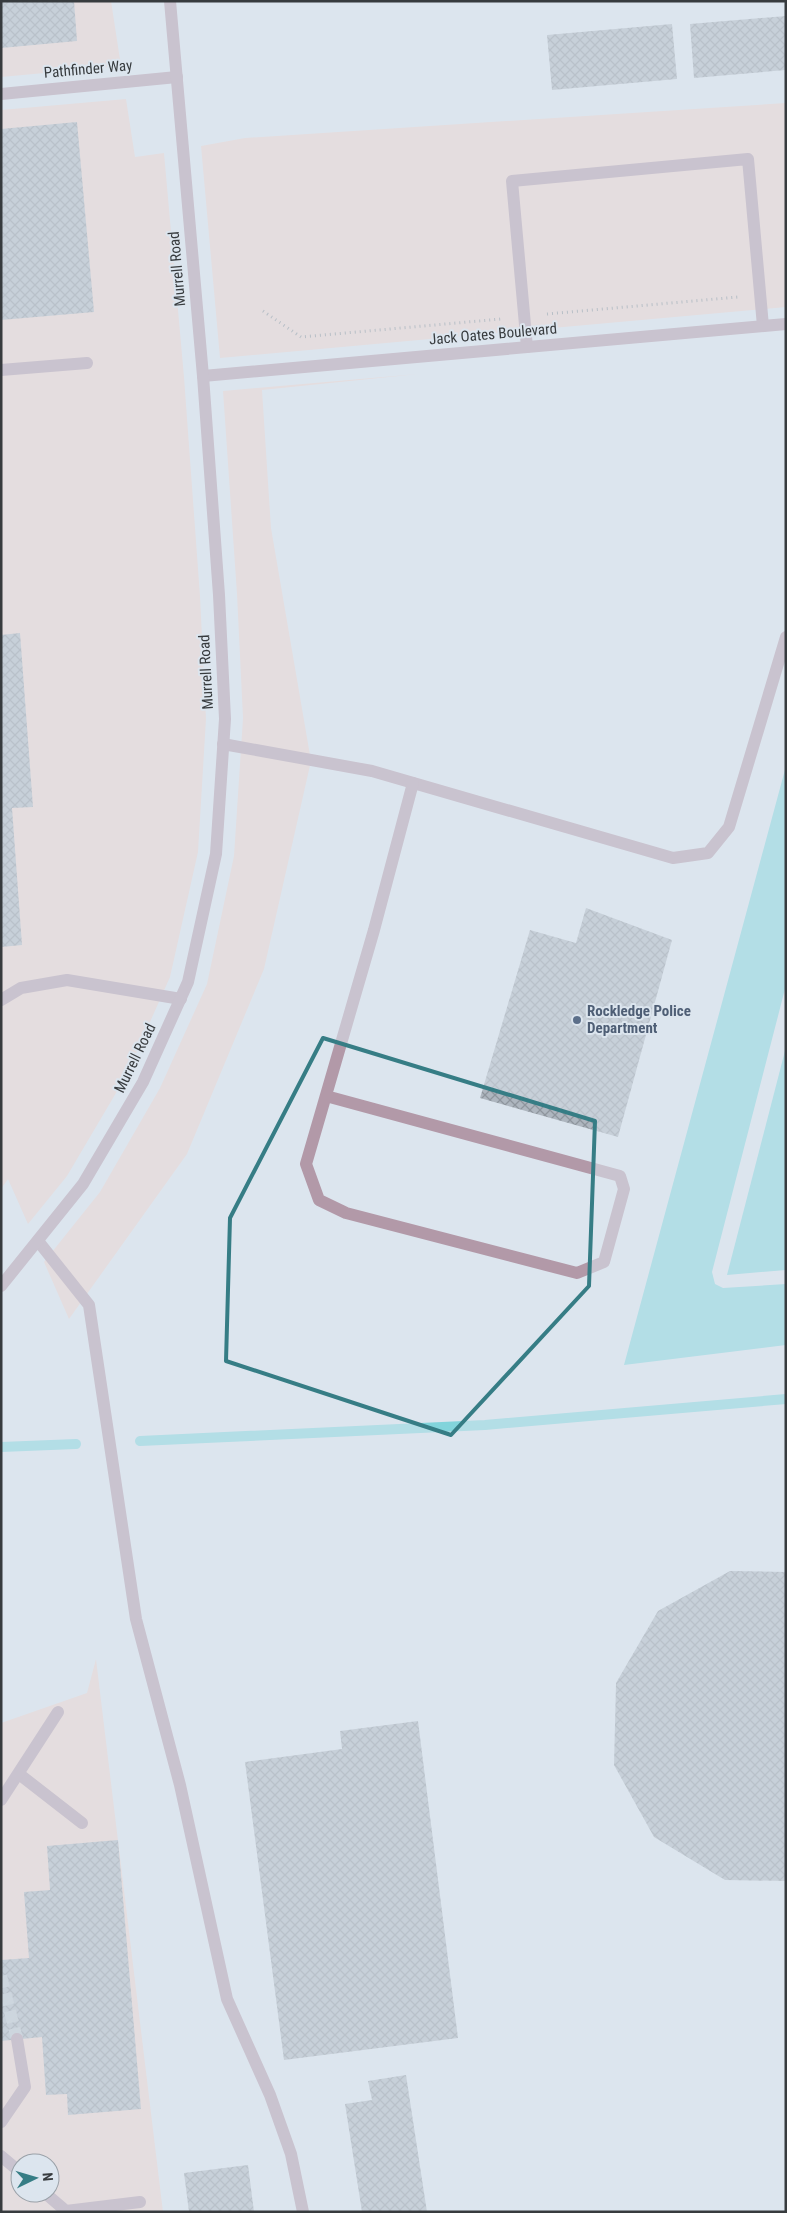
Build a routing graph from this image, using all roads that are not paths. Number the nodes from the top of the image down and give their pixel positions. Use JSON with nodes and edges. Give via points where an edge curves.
{"nodes":[{"id":1,"x":170,"y":1,"type":"edge"},
{"id":2,"x":177,"y":78,"type":"junction"},
{"id":3,"x":1,"y":94,"type":"edge"},
{"id":4,"x":786,"y":324,"type":"edge"},
{"id":5,"x":764,"y":326,"type":"junction"},
{"id":6,"x":528,"y":347,"type":"junction"},
{"id":7,"x":87,"y":363,"type":"dead end"},
{"id":8,"x":1,"y":370,"type":"edge"},
{"id":9,"x":203,"y":376,"type":"junction"},
{"id":10,"x":786,"y":637,"type":"edge"},
{"id":11,"x":223,"y":744,"type":"junction"},
{"id":12,"x":412,"y":783,"type":"junction"},
{"id":13,"x":181,"y":999,"type":"junction"},
{"id":14,"x":1,"y":1000,"type":"edge"},
{"id":15,"x":326,"y":1096,"type":"junction"},
{"id":16,"x":38,"y":1241,"type":"junction"},
{"id":17,"x":1,"y":1286,"type":"edge"},
{"id":18,"x":58,"y":1712,"type":"dead end"},
{"id":19,"x":19,"y":1774,"type":"junction"},
{"id":20,"x":1,"y":1800,"type":"edge"},
{"id":21,"x":82,"y":1823,"type":"dead end"},
{"id":22,"x":17,"y":2039,"type":"tunnel mouth"},
{"id":23,"x":1,"y":2122,"type":"edge"},
{"id":24,"x":140,"y":2202,"type":"dead end"},
{"id":25,"x":57,"y":2203,"type":"edge"},
{"id":26,"x":302,"y":2212,"type":"edge"}],
"edges":[{"from":1,"to":2,"type":"street","name":"Murrell Road"},
{"from":2,"to":3,"type":"street","name":"Pathfinder Way"},
{"from":2,"to":9,"type":"street","name":"Murrell Road"},
{"from":4,"to":5,"type":"street","name":"Jack Oates Boulevard"},
{"from":5,"to":6,"type":"street","name":"Jack Oates Boulevard"},
{"from":5,"to":6,"type":"street","via":[[748,159],[512,181]]},
{"from":6,"to":9,"type":"street","name":"Jack Oates Boulevard"},
{"from":7,"to":8,"type":"street"},
{"from":9,"to":11,"type":"street","name":"Murrell Road","via":[[219,595],[225,719]]},
{"from":10,"to":12,"type":"street","via":[[729,827],[708,854],[673,858]]},
{"from":11,"to":12,"type":"street","via":[[372,771]]},
{"from":11,"to":13,"type":"street","name":"Murrell Road","via":[[216,854],[188,982]]},
{"from":12,"to":15,"type":"street"},
{"from":13,"to":14,"type":"street","via":[[67,980],[22,988]]},
{"from":13,"to":16,"type":"street","name":"Murrell Road","via":[[143,1082],[117,1128],[83,1184]]},
{"from":15,"to":15,"type":"street","via":[[306,1164],[319,1200],[346,1213],[577,1273],[604,1262],[624,1189],[620,1176]]},
{"from":16,"to":17,"type":"street","name":"Murrell Road"},
{"from":16,"to":26,"type":"street","via":[[89,1306],[136,1619],[180,1785],[227,1999],[270,2095],[288,2146]]},
{"from":18,"to":19,"type":"street"},
{"from":19,"to":20,"type":"street"},
{"from":19,"to":21,"type":"street"},
{"from":22,"to":23,"type":"street","via":[[25,2087]]},
{"from":24,"to":25,"type":"street","via":[[66,2211]]}]}
